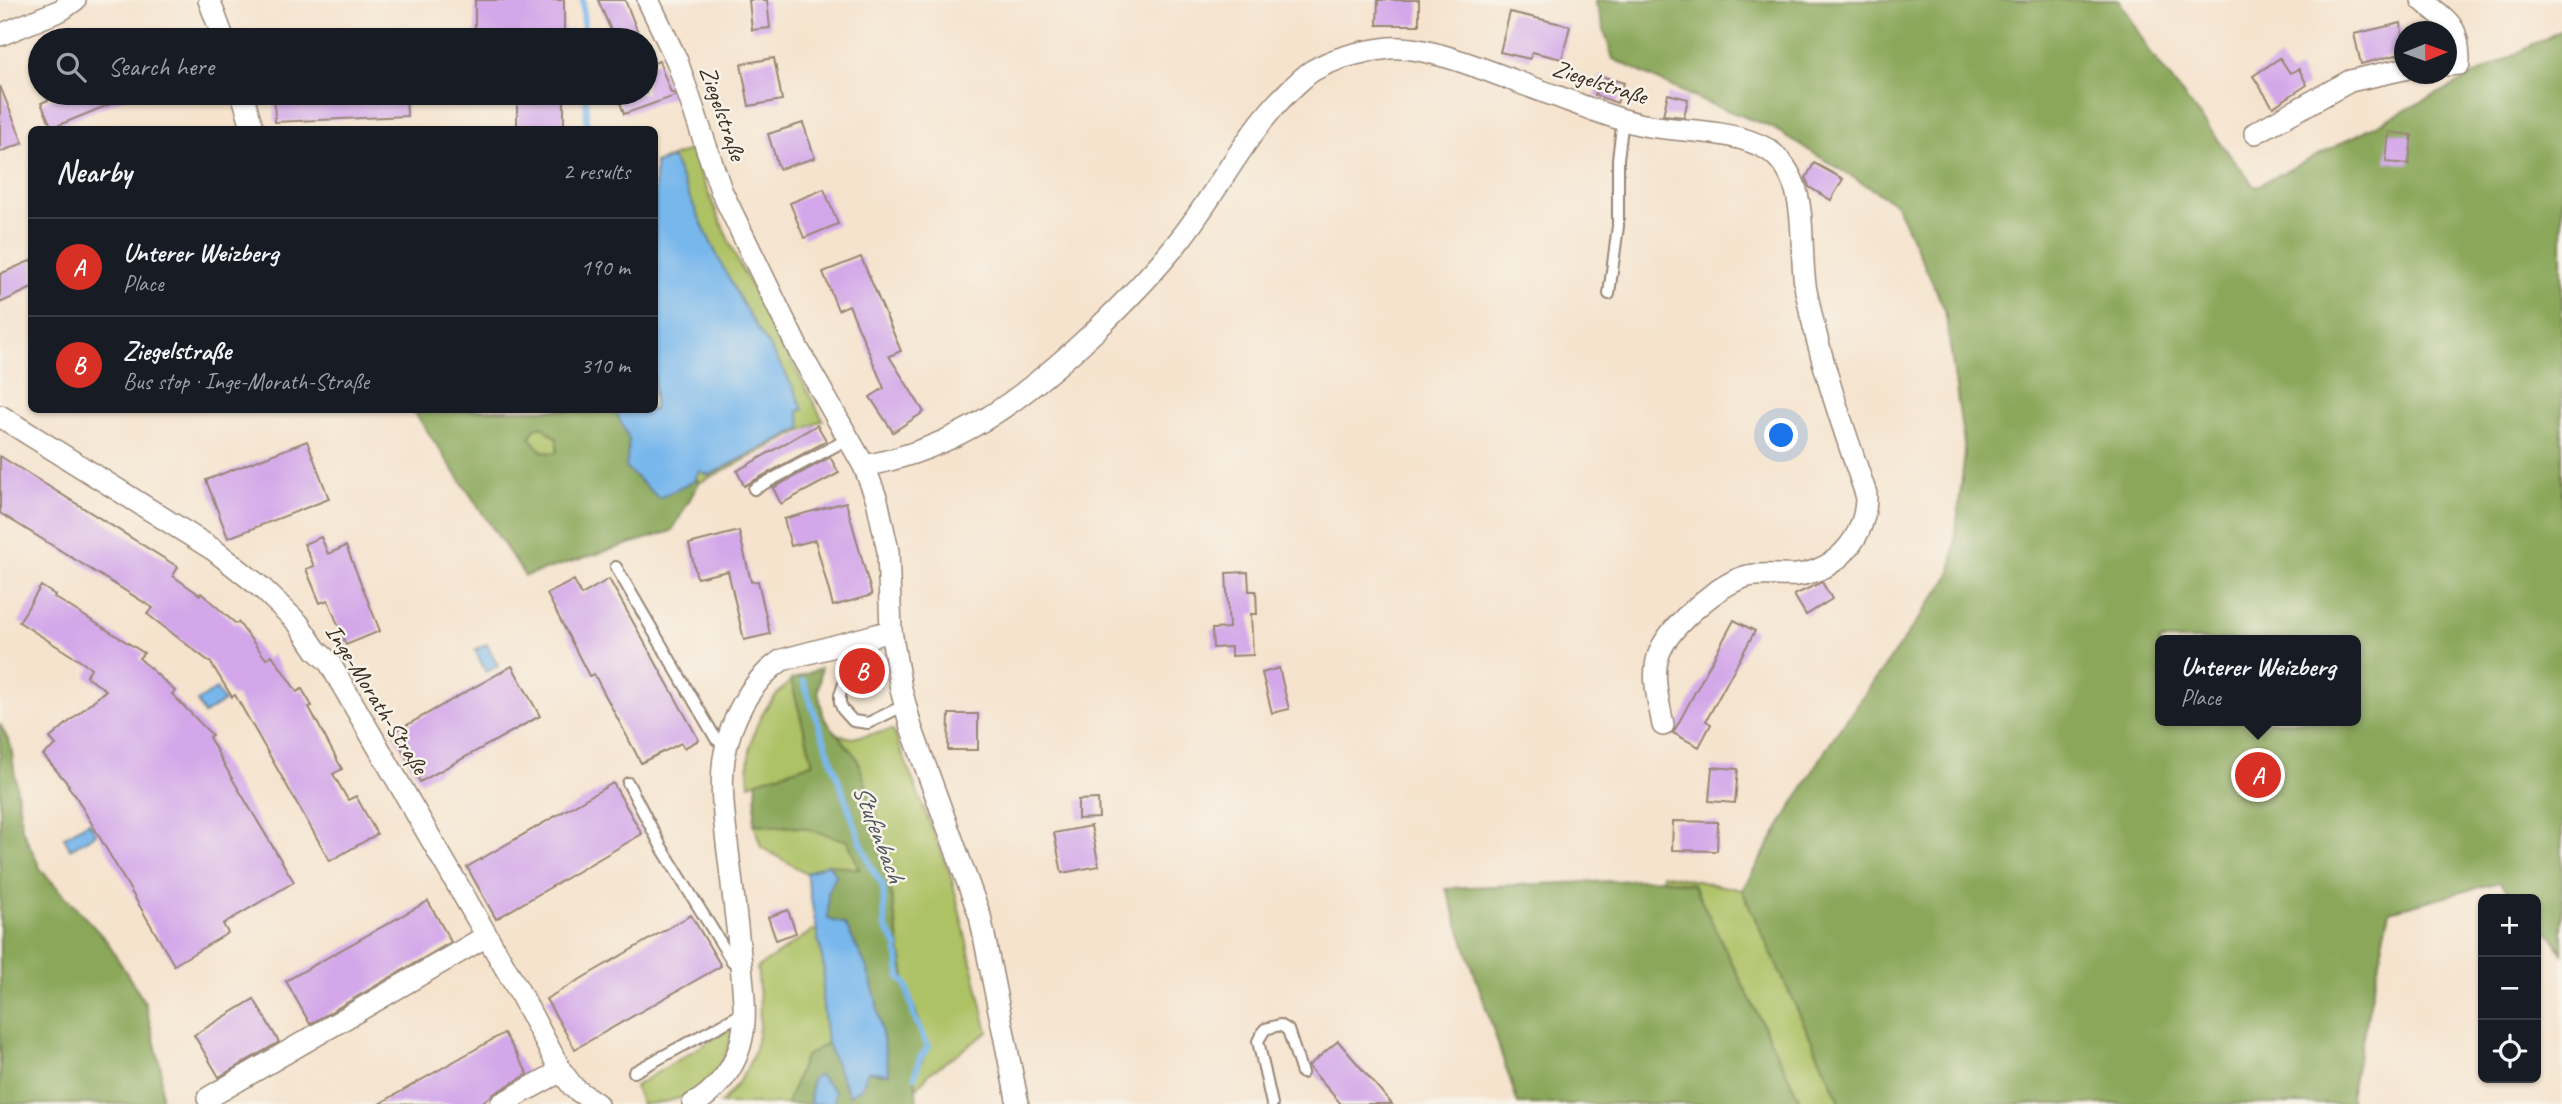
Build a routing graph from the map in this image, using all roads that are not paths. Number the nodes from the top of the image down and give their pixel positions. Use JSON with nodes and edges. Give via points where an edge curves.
{"nodes":[{"id":1,"x":75,"y":0,"type":"edge"},
{"id":2,"x":209,"y":0,"type":"edge"},
{"id":3,"x":648,"y":0,"type":"edge"},
{"id":4,"x":2422,"y":0,"type":"edge"},
{"id":5,"x":2447,"y":21,"type":"edge"},
{"id":6,"x":220,"y":28,"type":"edge"},
{"id":7,"x":0,"y":35,"type":"edge"},
{"id":8,"x":2457,"y":36,"type":"edge"},
{"id":9,"x":2457,"y":64,"type":"edge"},
{"id":10,"x":2394,"y":71,"type":"edge"},
{"id":11,"x":246,"y":105,"type":"edge"},
{"id":12,"x":1623,"y":119,"type":"junction"},
{"id":13,"x":252,"y":126,"type":"edge"},
{"id":14,"x":2255,"y":133,"type":"dead end"},
{"id":15,"x":1609,"y":294,"type":"dead end"},
{"id":16,"x":0,"y":416,"type":"edge"},
{"id":17,"x":848,"y":439,"type":"junction"},
{"id":18,"x":864,"y":466,"type":"junction"},
{"id":19,"x":754,"y":489,"type":"dead end"},
{"id":20,"x":616,"y":567,"type":"dead end"},
{"id":21,"x":891,"y":631,"type":"junction"},
{"id":22,"x":905,"y":705,"type":"junction"},
{"id":23,"x":1663,"y":725,"type":"dead end"},
{"id":24,"x":727,"y":747,"type":"junction"},
{"id":25,"x":628,"y":783,"type":"dead end"},
{"id":26,"x":485,"y":937,"type":"junction"},
{"id":27,"x":741,"y":967,"type":"junction"},
{"id":28,"x":745,"y":1012,"type":"junction"},
{"id":29,"x":561,"y":1071,"type":"junction"},
{"id":30,"x":634,"y":1072,"type":"dead end"},
{"id":31,"x":1302,"y":1073,"type":"dead end"},
{"id":32,"x":208,"y":1098,"type":"dead end"},
{"id":33,"x":501,"y":1104,"type":"edge"},
{"id":34,"x":597,"y":1104,"type":"edge"},
{"id":35,"x":693,"y":1104,"type":"edge"},
{"id":36,"x":1018,"y":1104,"type":"edge"},
{"id":37,"x":1272,"y":1104,"type":"edge"}],
"edges":[{"from":1,"to":7,"type":"street"},
{"from":2,"to":6,"type":"street"},
{"from":3,"to":17,"type":"street","name":"Ziegelstraße","via":[[677,61],[721,190],[799,351]]},
{"from":4,"to":5,"type":"street"},
{"from":8,"to":9,"type":"street"},
{"from":10,"to":14,"type":"street","via":[[2350,81]]},
{"from":11,"to":13,"type":"street"},
{"from":12,"to":15,"type":"lane","via":[[1618,226]]},
{"from":12,"to":18,"type":"street","name":"Ziegelstraße","via":[[1477,67],[1392,47],[1345,57],[1310,72],[1261,122],[1179,241],[1060,364],[978,425],[909,456]]},
{"from":12,"to":23,"type":"street","name":"Ziegelstraße","via":[[1752,143],[1770,150],[1784,165],[1801,212],[1805,287],[1815,332],[1867,494],[1863,526],[1854,543],[1838,556],[1813,571],[1750,576],[1728,584],[1702,601],[1678,626],[1660,651],[1655,682]]},
{"from":16,"to":26,"type":"street","name":"Inge-Morath-Straße","via":[[214,550],[298,623],[329,662]]},
{"from":17,"to":18,"type":"street","name":"Ziegelstraße"},
{"from":17,"to":19,"type":"lane"},
{"from":18,"to":21,"type":"street","name":"Ziegelstraße","via":[[888,551]]},
{"from":20,"to":24,"type":"lane","via":[[716,739]]},
{"from":21,"to":22,"type":"street","name":"Ziegelstraße"},
{"from":21,"to":22,"type":"lane","via":[[863,647],[841,690],[840,703],[853,721],[868,723]]},
{"from":21,"to":24,"type":"street","via":[[790,657],[771,667],[741,708]]},
{"from":22,"to":36,"type":"street","name":"Ziegelstraße","via":[[980,916]]},
{"from":24,"to":27,"type":"street","via":[[724,814]]},
{"from":25,"to":27,"type":"lane","via":[[662,848],[732,961]]},
{"from":26,"to":29,"type":"street","name":"Inge-Morath-Straße"},
{"from":26,"to":32,"type":"street"},
{"from":27,"to":28,"type":"street"},
{"from":28,"to":30,"type":"lane"},
{"from":28,"to":35,"type":"street","via":[[736,1060],[714,1088]]},
{"from":29,"to":33,"type":"street"},
{"from":29,"to":34,"type":"street","name":"Inge-Morath-Straße","via":[[574,1088]]},
{"from":31,"to":37,"type":"lane","via":[[1288,1030],[1280,1025],[1265,1030],[1258,1041]]}]}
